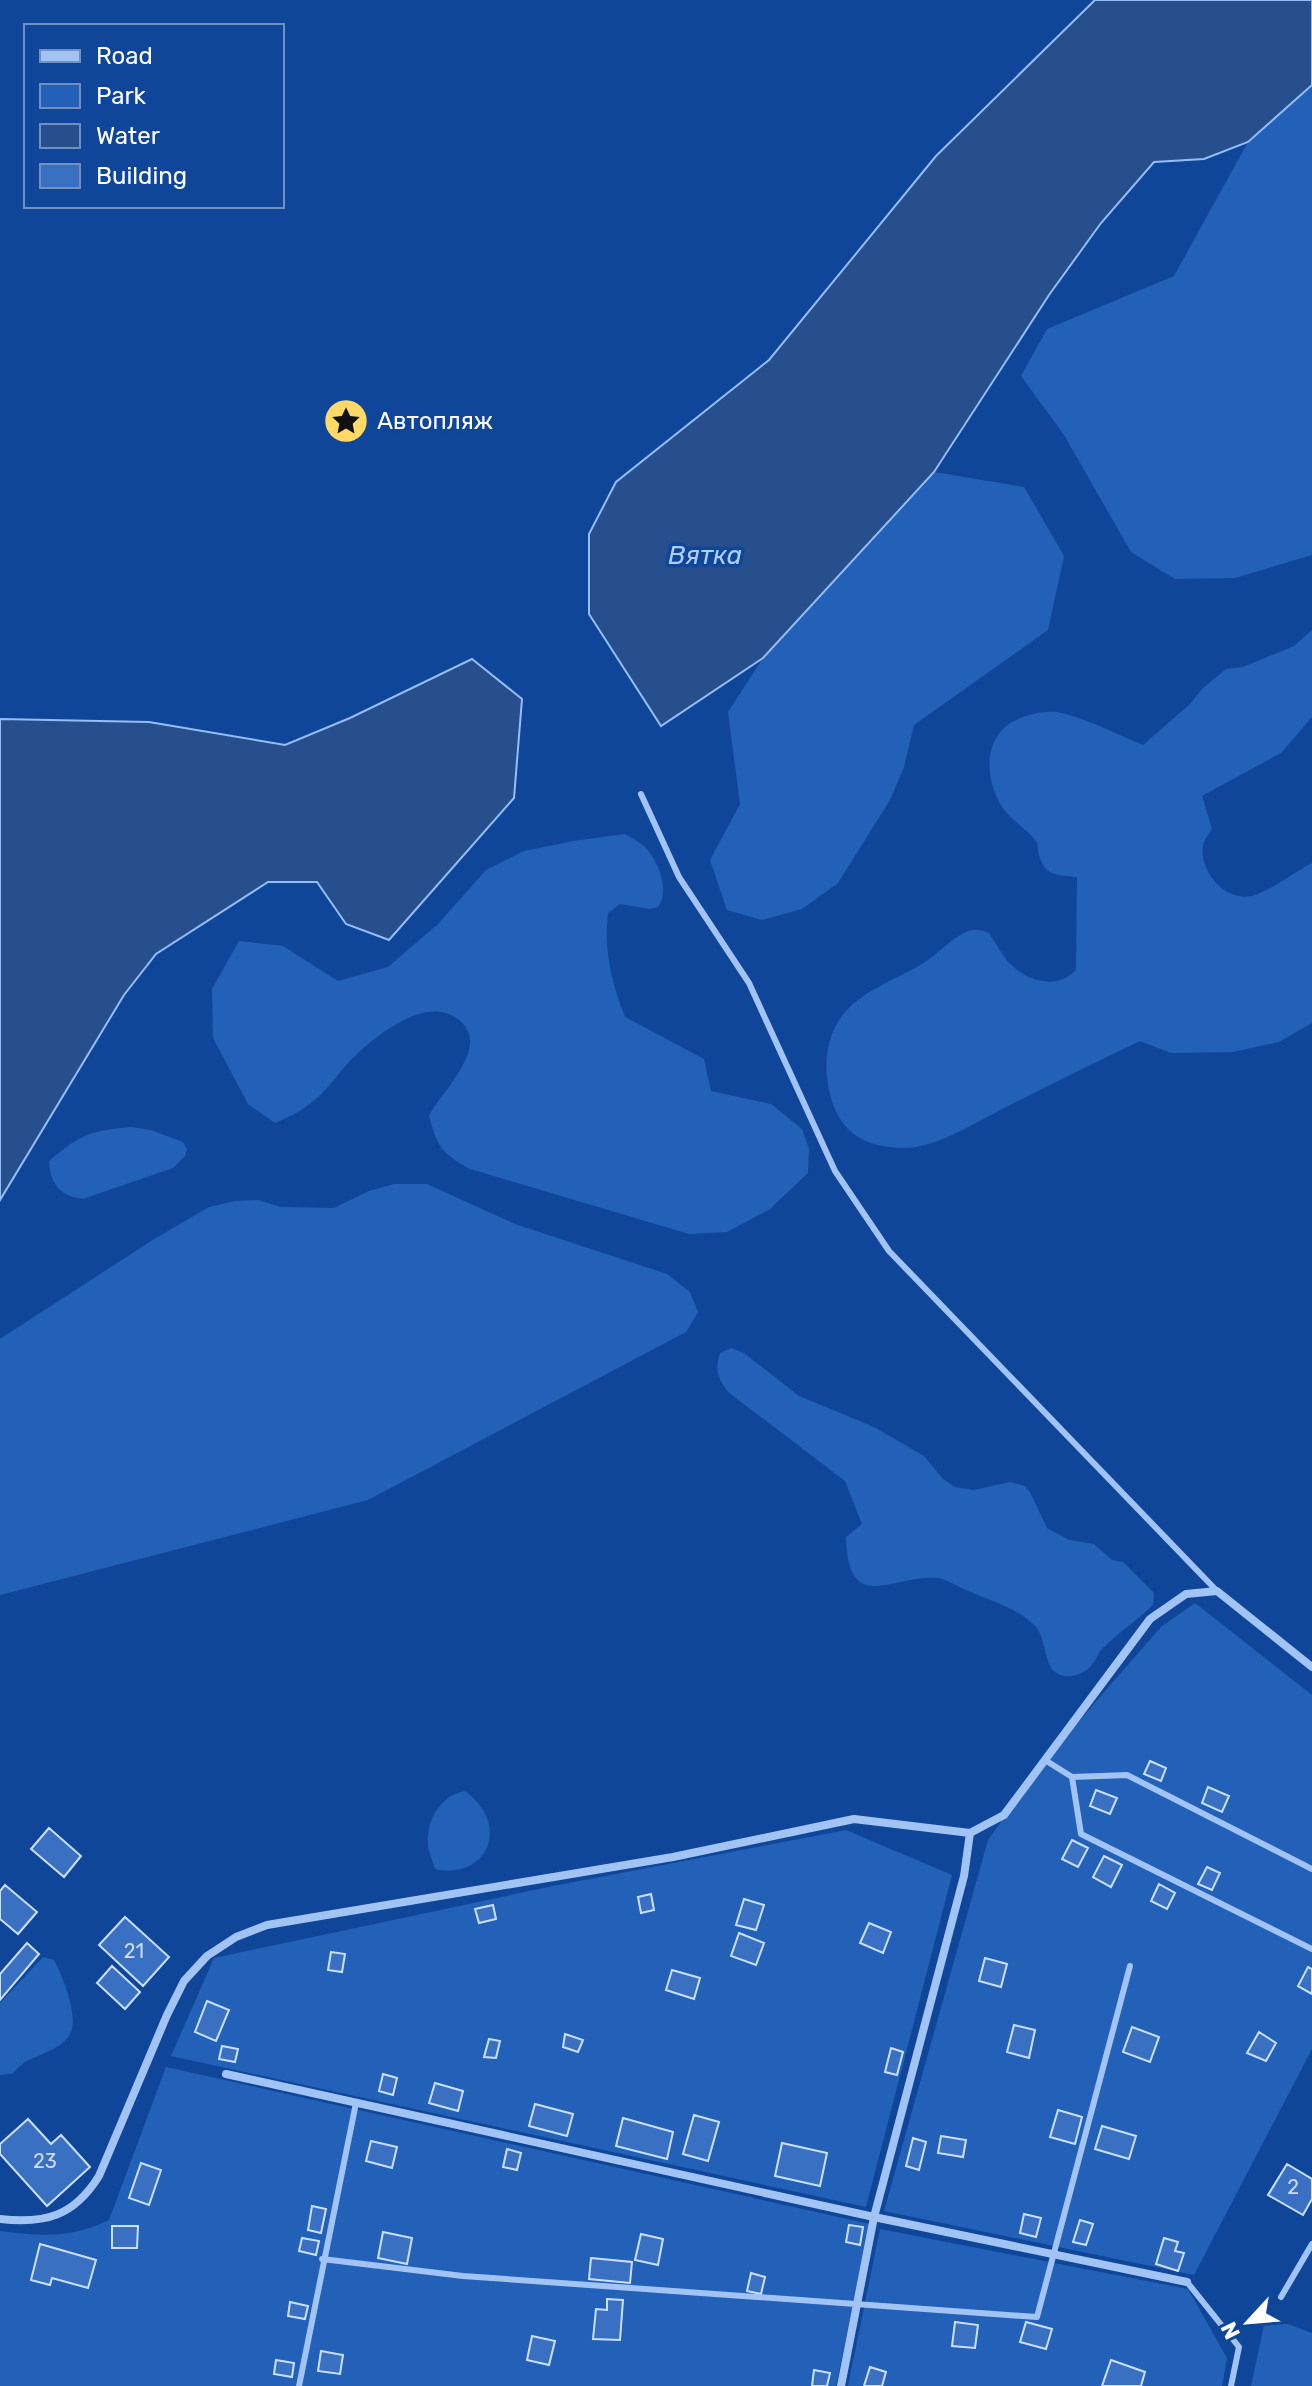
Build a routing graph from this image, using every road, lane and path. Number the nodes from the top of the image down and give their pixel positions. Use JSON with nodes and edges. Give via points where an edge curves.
{"nodes":[{"id":1,"x":641,"y":794,"type":"dead end"},
{"id":2,"x":1217,"y":1591,"type":"junction"},
{"id":3,"x":1312,"y":1667,"type":"edge"},
{"id":4,"x":1045,"y":1760,"type":"junction"},
{"id":5,"x":1072,"y":1777,"type":"junction"},
{"id":6,"x":970,"y":1833,"type":"junction"},
{"id":7,"x":1312,"y":1869,"type":"edge"},
{"id":8,"x":1312,"y":1949,"type":"edge"},
{"id":9,"x":1130,"y":1966,"type":"dead end"},
{"id":10,"x":226,"y":2074,"type":"dead end"},
{"id":11,"x":356,"y":2103,"type":"junction"},
{"id":12,"x":874,"y":2217,"type":"junction"},
{"id":13,"x":0,"y":2219,"type":"edge"},
{"id":14,"x":1312,"y":2244,"type":"edge"},
{"id":15,"x":1053,"y":2252,"type":"junction"},
{"id":16,"x":322,"y":2259,"type":"junction"},
{"id":17,"x":1187,"y":2282,"type":"joint"},
{"id":18,"x":1281,"y":2297,"type":"dead end"},
{"id":19,"x":857,"y":2303,"type":"junction"},
{"id":20,"x":299,"y":2386,"type":"edge"},
{"id":21,"x":841,"y":2386,"type":"edge"},
{"id":22,"x":1231,"y":2386,"type":"edge"}],
"edges":[{"from":1,"to":2,"type":"lane","via":[[679,877],[749,983],[835,1171],[889,1251]]},
{"from":2,"to":3,"type":"street"},
{"from":2,"to":4,"type":"street","via":[[1186,1594],[1150,1619]]},
{"from":4,"to":5,"type":"lane"},
{"from":4,"to":6,"type":"street","via":[[1004,1815]]},
{"from":5,"to":7,"type":"lane","via":[[1127,1775]]},
{"from":5,"to":8,"type":"lane","via":[[1081,1834]]},
{"from":6,"to":12,"type":"street","via":[[964,1876]]},
{"from":6,"to":13,"type":"street","via":[[854,1819],[673,1857],[267,1925],[236,1937],[207,1956],[184,1981],[89,2193],[50,2218]]},
{"from":9,"to":15,"type":"lane"},
{"from":10,"to":11,"type":"street"},
{"from":11,"to":12,"type":"street"},
{"from":11,"to":16,"type":"lane"},
{"from":12,"to":15,"type":"street"},
{"from":12,"to":19,"type":"street"},
{"from":14,"to":18,"type":"lane"},
{"from":15,"to":17,"type":"street"},
{"from":15,"to":19,"type":"lane","via":[[1037,2317]]},
{"from":16,"to":19,"type":"lane","via":[[463,2276]]},
{"from":16,"to":20,"type":"lane"},
{"from":17,"to":22,"type":"lane","via":[[1239,2347]]},
{"from":19,"to":21,"type":"street"}]}
